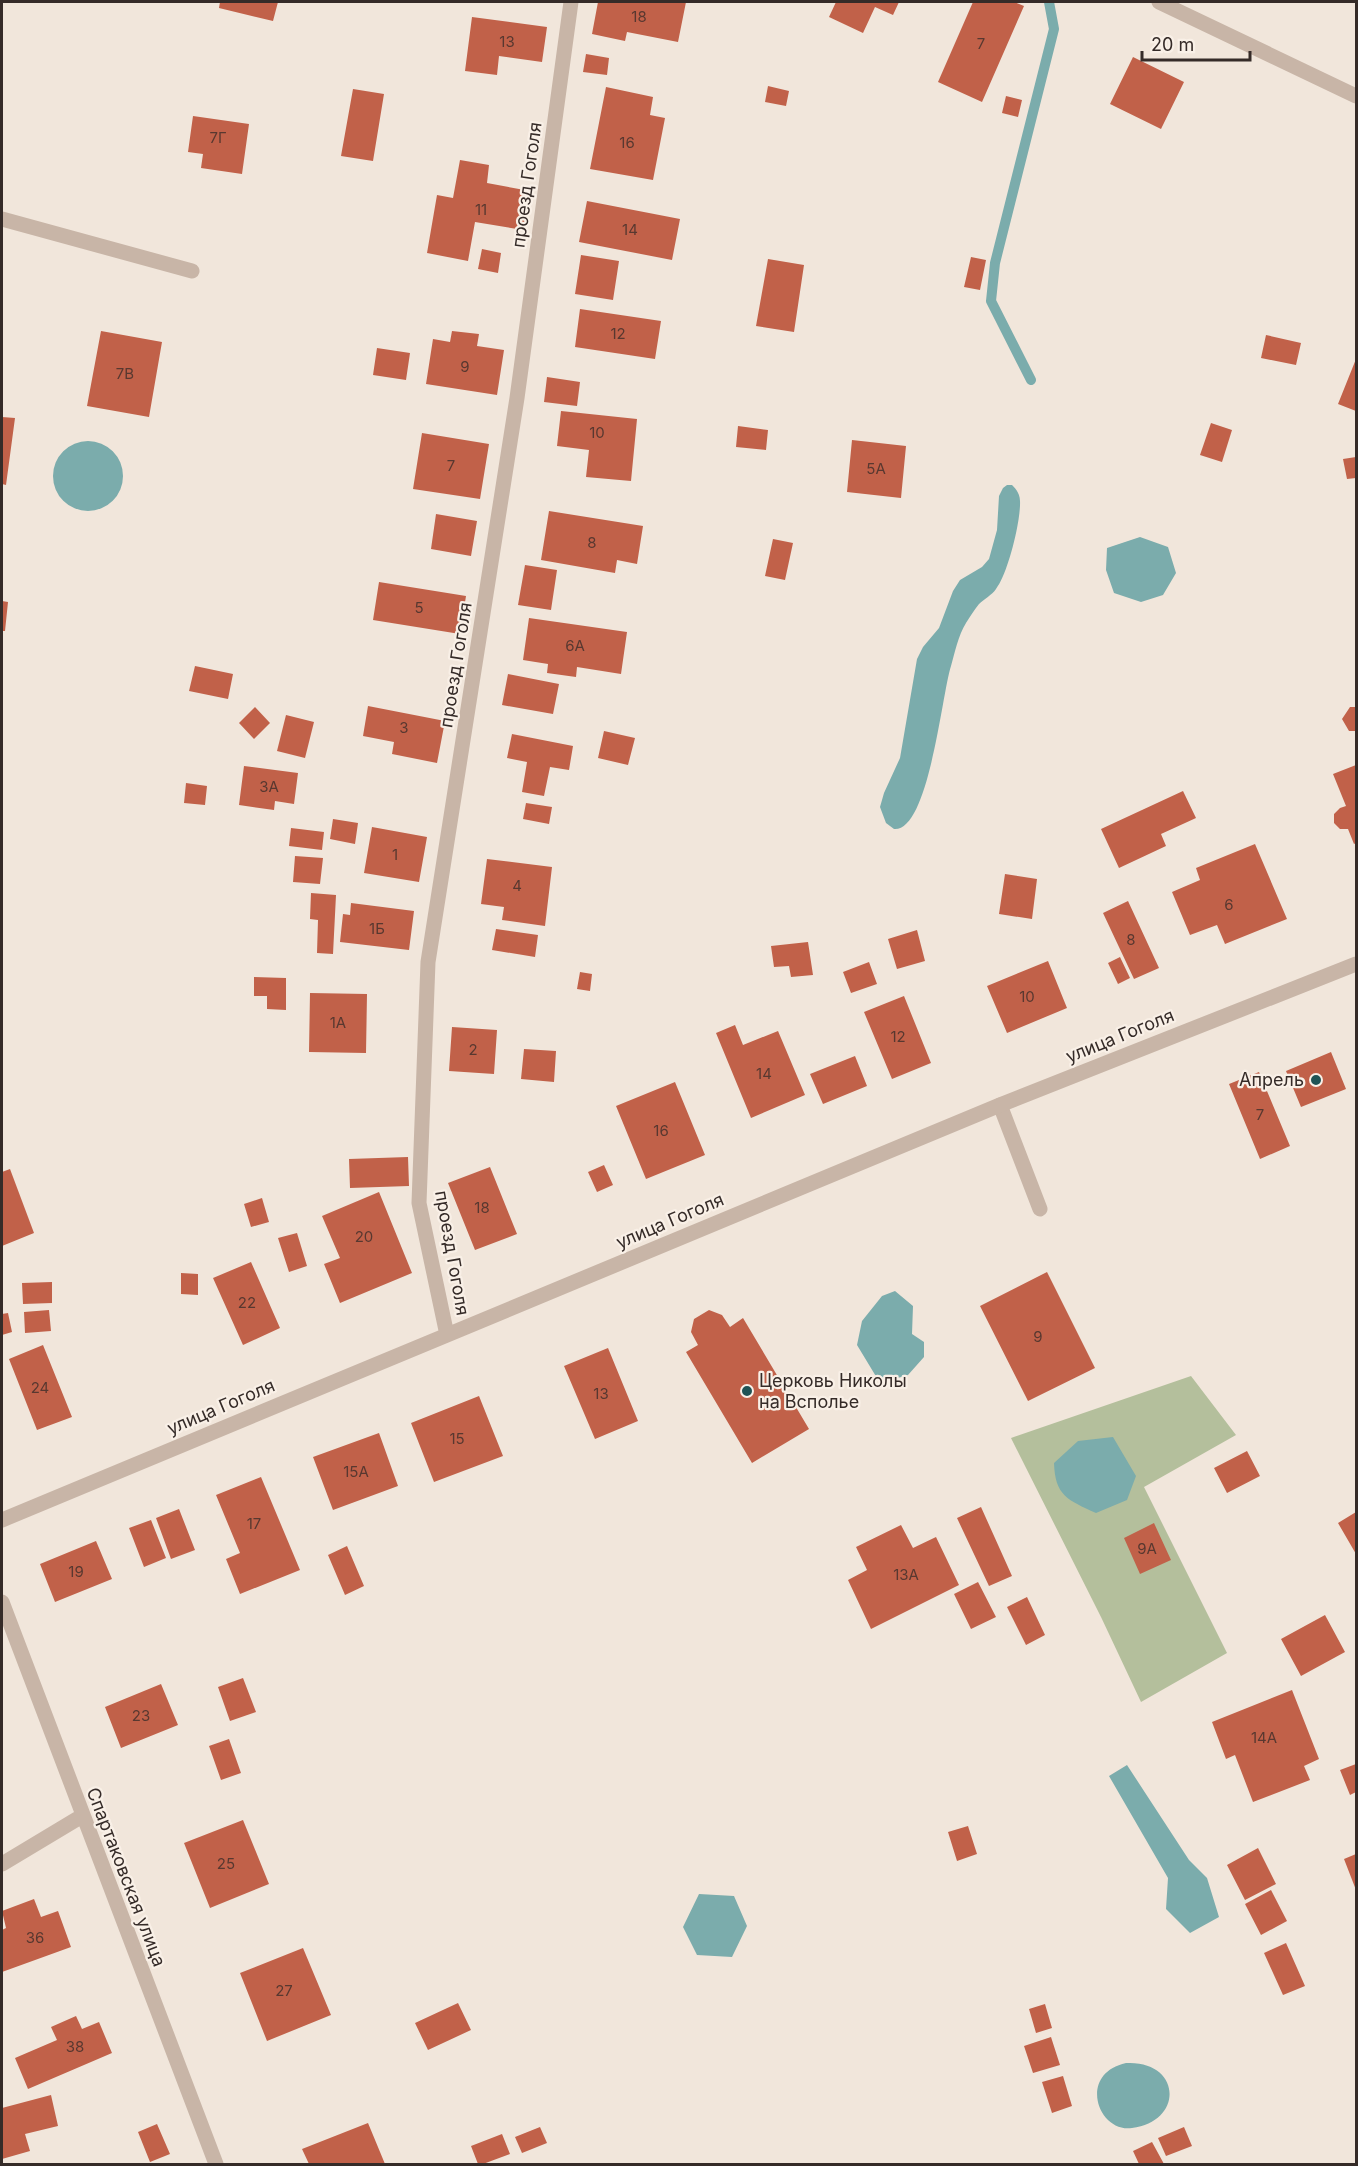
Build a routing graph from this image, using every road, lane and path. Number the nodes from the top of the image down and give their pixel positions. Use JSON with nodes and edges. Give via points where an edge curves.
{"nodes":[{"id":1,"x":571,"y":2,"type":"edge"},
{"id":2,"x":1159,"y":2,"type":"edge"},
{"id":3,"x":1356,"y":96,"type":"edge"},
{"id":4,"x":2,"y":219,"type":"edge"},
{"id":5,"x":192,"y":271,"type":"dead end"},
{"id":6,"x":1356,"y":964,"type":"edge"},
{"id":7,"x":1000,"y":1105,"type":"junction"},
{"id":8,"x":1040,"y":1209,"type":"dead end"},
{"id":9,"x":447,"y":1335,"type":"junction"},
{"id":10,"x":2,"y":1520,"type":"edge"},
{"id":11,"x":2,"y":1602,"type":"edge"},
{"id":12,"x":82,"y":1816,"type":"junction"},
{"id":13,"x":2,"y":1863,"type":"edge"},
{"id":14,"x":216,"y":2164,"type":"edge"}],
"edges":[{"from":1,"to":9,"type":"street","name":"проезд Гоголя","via":[[517,398],[428,962],[419,1203]]},
{"from":2,"to":3,"type":"street"},
{"from":4,"to":5,"type":"street"},
{"from":6,"to":7,"type":"street","name":"улица Гоголя"},
{"from":7,"to":8,"type":"street"},
{"from":7,"to":9,"type":"street","name":"улица Гоголя"},
{"from":9,"to":10,"type":"street","name":"улица Гоголя"},
{"from":11,"to":12,"type":"street","name":"Спартаковская улица"},
{"from":12,"to":13,"type":"street"},
{"from":12,"to":14,"type":"street","name":"Спартаковская улица"}]}
